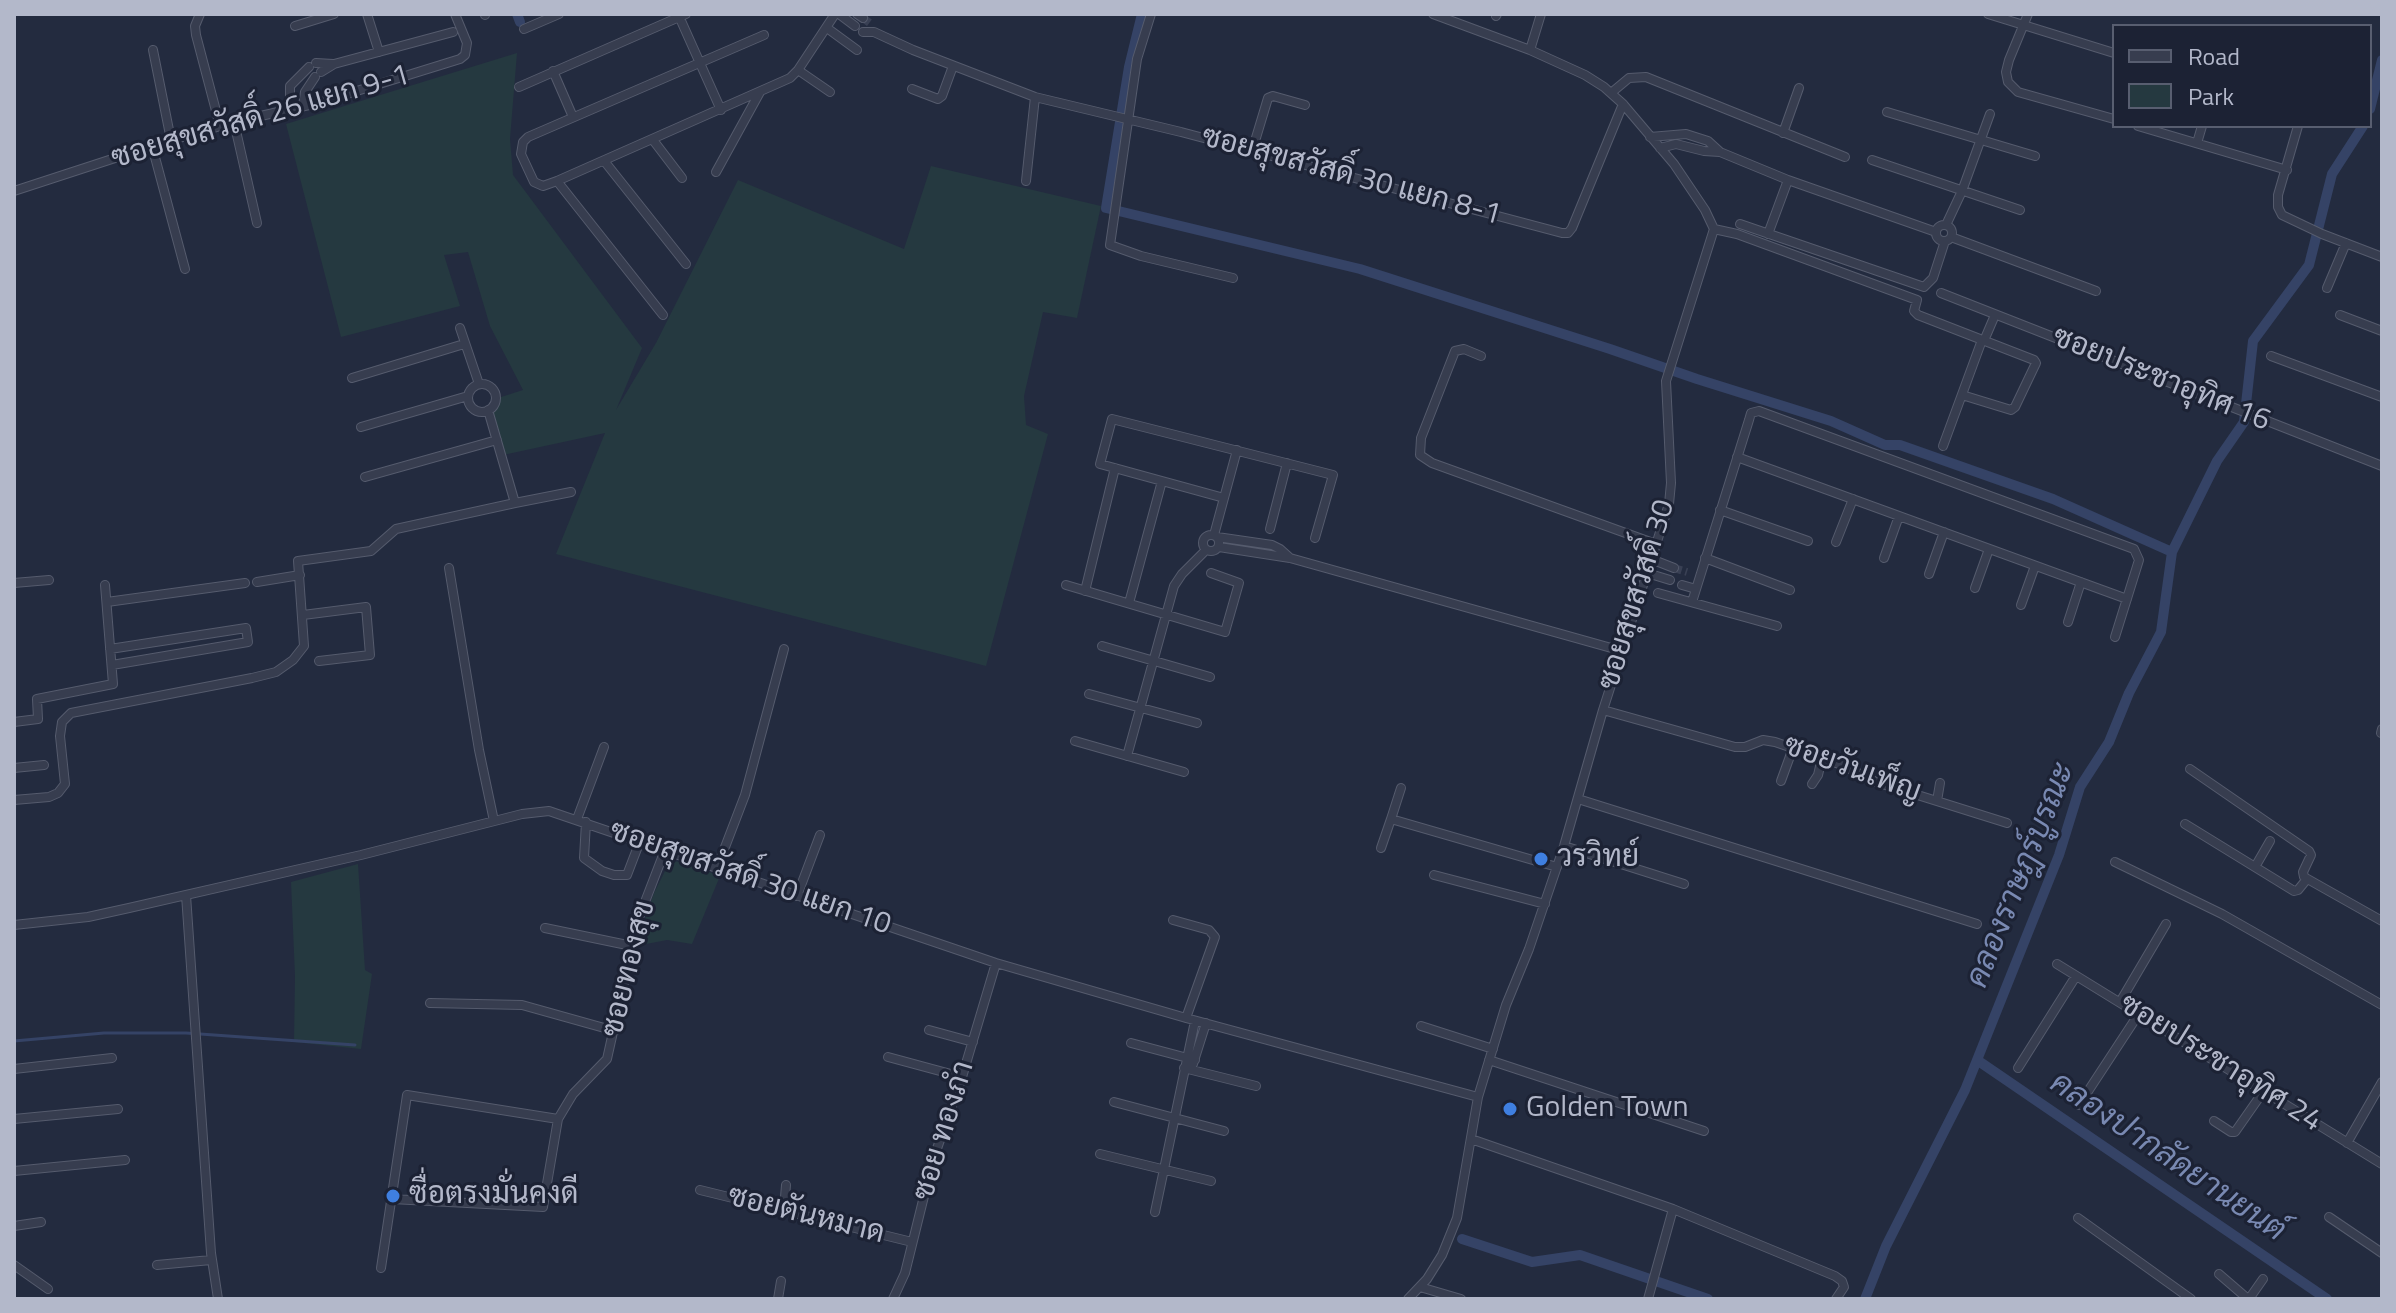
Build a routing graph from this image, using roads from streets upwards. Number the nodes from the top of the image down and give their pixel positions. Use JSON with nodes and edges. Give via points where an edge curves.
{"nodes":[{"id":1,"x":200,"y":14,"type":"edge"},
{"id":2,"x":334,"y":14,"type":"edge"},
{"id":3,"x":367,"y":14,"type":"edge"},
{"id":4,"x":455,"y":14,"type":"edge"},
{"id":5,"x":559,"y":14,"type":"edge"},
{"id":6,"x":837,"y":14,"type":"edge"},
{"id":7,"x":1151,"y":14,"type":"edge"},
{"id":8,"x":1433,"y":14,"type":"edge"},
{"id":9,"x":1541,"y":14,"type":"edge"},
{"id":10,"x":1988,"y":14,"type":"edge"},
{"id":11,"x":2028,"y":14,"type":"edge"},
{"id":12,"x":681,"y":15,"type":"edge"},
{"id":13,"x":866,"y":22,"type":"edge"},
{"id":14,"x":295,"y":26,"type":"dead end"},
{"id":15,"x":855,"y":26,"type":"dead end"},
{"id":16,"x":2024,"y":26,"type":"junction"},
{"id":17,"x":827,"y":28,"type":"junction"},
{"id":18,"x":524,"y":29,"type":"dead end"},
{"id":19,"x":453,"y":32,"type":"dead end"},
{"id":20,"x":863,"y":32,"type":"dead end"},
{"id":21,"x":764,"y":35,"type":"dead end"},
{"id":22,"x":153,"y":50,"type":"dead end"},
{"id":23,"x":857,"y":50,"type":"dead end"},
{"id":24,"x":1530,"y":50,"type":"junction"},
{"id":25,"x":379,"y":52,"type":"junction"},
{"id":26,"x":2112,"y":52,"type":"edge"},
{"id":27,"x":700,"y":62,"type":"junction"},
{"id":28,"x":953,"y":66,"type":"junction"},
{"id":29,"x":798,"y":70,"type":"junction"},
{"id":30,"x":553,"y":71,"type":"junction"},
{"id":31,"x":314,"y":72,"type":"junction"},
{"id":32,"x":519,"y":87,"type":"dead end"},
{"id":33,"x":1799,"y":88,"type":"dead end"},
{"id":34,"x":912,"y":89,"type":"dead end"},
{"id":35,"x":760,"y":92,"type":"junction"},
{"id":36,"x":830,"y":92,"type":"dead end"},
{"id":37,"x":1611,"y":93,"type":"junction"},
{"id":38,"x":1035,"y":97,"type":"junction"},
{"id":39,"x":1623,"y":104,"type":"junction"},
{"id":40,"x":1305,"y":105,"type":"dead end"},
{"id":41,"x":303,"y":106,"type":"junction"},
{"id":42,"x":290,"y":109,"type":"junction"},
{"id":43,"x":721,"y":110,"type":"junction"},
{"id":44,"x":1887,"y":112,"type":"dead end"},
{"id":45,"x":1990,"y":114,"type":"dead end"},
{"id":46,"x":573,"y":117,"type":"junction"},
{"id":47,"x":1122,"y":117,"type":"junction"},
{"id":48,"x":2112,"y":118,"type":"edge"},
{"id":49,"x":234,"y":122,"type":"junction"},
{"id":50,"x":220,"y":126,"type":"junction"},
{"id":51,"x":2145,"y":128,"type":"edge"},
{"id":52,"x":2201,"y":128,"type":"edge"},
{"id":53,"x":2298,"y":128,"type":"edge"},
{"id":54,"x":1783,"y":133,"type":"junction"},
{"id":55,"x":1650,"y":137,"type":"junction"},
{"id":56,"x":171,"y":140,"type":"junction"},
{"id":57,"x":653,"y":140,"type":"junction"},
{"id":58,"x":1980,"y":142,"type":"junction"},
{"id":59,"x":2197,"y":143,"type":"junction"},
{"id":60,"x":152,"y":146,"type":"junction"},
{"id":61,"x":1660,"y":148,"type":"junction"},
{"id":62,"x":1252,"y":151,"type":"junction"},
{"id":63,"x":1720,"y":152,"type":"junction"},
{"id":64,"x":2035,"y":156,"type":"dead end"},
{"id":65,"x":1845,"y":157,"type":"dead end"},
{"id":66,"x":1872,"y":160,"type":"dead end"},
{"id":67,"x":605,"y":162,"type":"junction"},
{"id":68,"x":2287,"y":170,"type":"junction"},
{"id":69,"x":716,"y":172,"type":"dead end"},
{"id":70,"x":682,"y":178,"type":"dead end"},
{"id":71,"x":1788,"y":180,"type":"junction"},
{"id":72,"x":557,"y":181,"type":"junction"},
{"id":73,"x":1026,"y":181,"type":"dead end"},
{"id":74,"x":14,"y":191,"type":"edge"},
{"id":75,"x":1962,"y":191,"type":"junction"},
{"id":76,"x":2020,"y":210,"type":"dead end"},
{"id":77,"x":257,"y":223,"type":"dead end"},
{"id":78,"x":1740,"y":224,"type":"dead end"},
{"id":79,"x":1946,"y":225,"type":"junction"},
{"id":80,"x":1714,"y":229,"type":"junction"},
{"id":81,"x":1936,"y":232,"type":"junction"},
{"id":82,"x":1768,"y":234,"type":"junction"},
{"id":83,"x":1948,"y":239,"type":"junction"},
{"id":84,"x":2346,"y":243,"type":"junction"},
{"id":85,"x":2382,"y":257,"type":"edge"},
{"id":86,"x":686,"y":264,"type":"dead end"},
{"id":87,"x":185,"y":269,"type":"dead end"},
{"id":88,"x":1233,"y":278,"type":"dead end"},
{"id":89,"x":2327,"y":288,"type":"dead end"},
{"id":90,"x":2096,"y":291,"type":"dead end"},
{"id":91,"x":1941,"y":293,"type":"dead end"},
{"id":92,"x":663,"y":315,"type":"dead end"},
{"id":93,"x":1995,"y":315,"type":"junction"},
{"id":94,"x":2340,"y":315,"type":"dead end"},
{"id":95,"x":460,"y":328,"type":"dead end"},
{"id":96,"x":2382,"y":331,"type":"edge"},
{"id":97,"x":1984,"y":338,"type":"junction"},
{"id":98,"x":464,"y":344,"type":"junction"},
{"id":99,"x":1481,"y":356,"type":"dead end"},
{"id":100,"x":2271,"y":356,"type":"dead end"},
{"id":101,"x":352,"y":378,"type":"dead end"},
{"id":102,"x":479,"y":384,"type":"junction"},
{"id":103,"x":1962,"y":395,"type":"junction"},
{"id":104,"x":468,"y":396,"type":"junction"},
{"id":105,"x":2382,"y":397,"type":"edge"},
{"id":106,"x":488,"y":410,"type":"junction"},
{"id":107,"x":361,"y":427,"type":"dead end"},
{"id":108,"x":497,"y":440,"type":"junction"},
{"id":109,"x":1943,"y":446,"type":"dead end"},
{"id":110,"x":1237,"y":450,"type":"junction"},
{"id":111,"x":1737,"y":457,"type":"junction"},
{"id":112,"x":1287,"y":463,"type":"junction"},
{"id":113,"x":2382,"y":466,"type":"edge"},
{"id":114,"x":1115,"y":468,"type":"junction"},
{"id":115,"x":365,"y":477,"type":"dead end"},
{"id":116,"x":1162,"y":481,"type":"junction"},
{"id":117,"x":571,"y":492,"type":"dead end"},
{"id":118,"x":1224,"y":498,"type":"junction"},
{"id":119,"x":1853,"y":499,"type":"junction"},
{"id":120,"x":515,"y":503,"type":"junction"},
{"id":121,"x":1720,"y":510,"type":"junction"},
{"id":122,"x":1899,"y":516,"type":"junction"},
{"id":123,"x":1270,"y":529,"type":"dead end"},
{"id":124,"x":1944,"y":532,"type":"junction"},
{"id":125,"x":1315,"y":538,"type":"dead end"},
{"id":126,"x":1216,"y":540,"type":"junction"},
{"id":127,"x":1808,"y":541,"type":"dead end"},
{"id":128,"x":1836,"y":542,"type":"dead end"},
{"id":129,"x":1656,"y":544,"type":"junction"},
{"id":130,"x":1989,"y":549,"type":"junction"},
{"id":131,"x":1206,"y":550,"type":"junction"},
{"id":132,"x":1705,"y":558,"type":"junction"},
{"id":133,"x":1884,"y":558,"type":"dead end"},
{"id":134,"x":1651,"y":559,"type":"junction"},
{"id":135,"x":2035,"y":566,"type":"junction"},
{"id":136,"x":449,"y":568,"type":"dead end"},
{"id":137,"x":1674,"y":568,"type":"tunnel mouth"},
{"id":138,"x":1687,"y":572,"type":"tunnel mouth"},
{"id":139,"x":1211,"y":573,"type":"dead end"},
{"id":140,"x":1647,"y":573,"type":"junction"},
{"id":141,"x":1929,"y":574,"type":"dead end"},
{"id":142,"x":300,"y":575,"type":"junction"},
{"id":143,"x":1700,"y":576,"type":"junction"},
{"id":144,"x":49,"y":580,"type":"dead end"},
{"id":145,"x":1670,"y":580,"type":"tunnel mouth"},
{"id":146,"x":257,"y":582,"type":"dead end"},
{"id":147,"x":2081,"y":582,"type":"junction"},
{"id":148,"x":14,"y":583,"type":"edge"},
{"id":149,"x":245,"y":583,"type":"dead end"},
{"id":150,"x":105,"y":585,"type":"dead end"},
{"id":151,"x":1066,"y":585,"type":"dead end"},
{"id":152,"x":1682,"y":585,"type":"tunnel mouth"},
{"id":153,"x":1975,"y":588,"type":"dead end"},
{"id":154,"x":1696,"y":589,"type":"junction"},
{"id":155,"x":1790,"y":590,"type":"dead end"},
{"id":156,"x":1085,"y":591,"type":"junction"},
{"id":157,"x":1658,"y":593,"type":"dead end"},
{"id":158,"x":2127,"y":599,"type":"junction"},
{"id":159,"x":107,"y":602,"type":"junction"},
{"id":160,"x":1692,"y":602,"type":"junction"},
{"id":161,"x":1129,"y":603,"type":"junction"},
{"id":162,"x":2021,"y":605,"type":"dead end"},
{"id":163,"x":303,"y":615,"type":"junction"},
{"id":164,"x":1166,"y":615,"type":"junction"},
{"id":165,"x":2068,"y":622,"type":"dead end"},
{"id":166,"x":1777,"y":626,"type":"dead end"},
{"id":167,"x":2115,"y":637,"type":"dead end"},
{"id":168,"x":1102,"y":646,"type":"dead end"},
{"id":169,"x":110,"y":649,"type":"junction"},
{"id":170,"x":784,"y":649,"type":"dead end"},
{"id":171,"x":1622,"y":651,"type":"junction"},
{"id":172,"x":319,"y":661,"type":"dead end"},
{"id":173,"x":1153,"y":661,"type":"junction"},
{"id":174,"x":112,"y":665,"type":"junction"},
{"id":175,"x":1210,"y":677,"type":"dead end"},
{"id":176,"x":1089,"y":694,"type":"dead end"},
{"id":177,"x":1140,"y":708,"type":"junction"},
{"id":178,"x":1603,"y":710,"type":"junction"},
{"id":179,"x":14,"y":722,"type":"edge"},
{"id":180,"x":1197,"y":723,"type":"dead end"},
{"id":181,"x":1075,"y":741,"type":"dead end"},
{"id":182,"x":604,"y":747,"type":"dead end"},
{"id":183,"x":1793,"y":748,"type":"junction"},
{"id":184,"x":1127,"y":756,"type":"junction"},
{"id":185,"x":1822,"y":758,"type":"junction"},
{"id":186,"x":44,"y":765,"type":"dead end"},
{"id":187,"x":14,"y":768,"type":"edge"},
{"id":188,"x":2190,"y":769,"type":"dead end"},
{"id":189,"x":1184,"y":772,"type":"dead end"},
{"id":190,"x":1781,"y":781,"type":"dead end"},
{"id":191,"x":1940,"y":783,"type":"dead end"},
{"id":192,"x":1812,"y":784,"type":"dead end"},
{"id":193,"x":1401,"y":788,"type":"dead end"},
{"id":194,"x":1578,"y":799,"type":"junction"},
{"id":195,"x":14,"y":800,"type":"edge"},
{"id":196,"x":1937,"y":801,"type":"junction"},
{"id":197,"x":1391,"y":819,"type":"junction"},
{"id":198,"x":494,"y":821,"type":"junction"},
{"id":199,"x":581,"y":821,"type":"junction"},
{"id":200,"x":2007,"y":823,"type":"dead end"},
{"id":201,"x":2185,"y":824,"type":"dead end"},
{"id":202,"x":820,"y":835,"type":"dead end"},
{"id":203,"x":640,"y":841,"type":"junction"},
{"id":204,"x":2270,"y":841,"type":"dead end"},
{"id":205,"x":1564,"y":846,"type":"junction"},
{"id":206,"x":1381,"y":848,"type":"dead end"},
{"id":207,"x":665,"y":850,"type":"junction"},
{"id":208,"x":2115,"y":862,"type":"dead end"},
{"id":209,"x":1557,"y":867,"type":"junction"},
{"id":210,"x":2255,"y":867,"type":"junction"},
{"id":211,"x":717,"y":868,"type":"junction"},
{"id":212,"x":1434,"y":875,"type":"dead end"},
{"id":213,"x":2307,"y":879,"type":"junction"},
{"id":214,"x":1684,"y":884,"type":"dead end"},
{"id":215,"x":186,"y":895,"type":"junction"},
{"id":216,"x":797,"y":896,"type":"junction"},
{"id":217,"x":1545,"y":904,"type":"junction"},
{"id":218,"x":1173,"y":920,"type":"dead end"},
{"id":219,"x":2382,"y":921,"type":"edge"},
{"id":220,"x":1977,"y":924,"type":"dead end"},
{"id":221,"x":2166,"y":924,"type":"dead end"},
{"id":222,"x":14,"y":925,"type":"edge"},
{"id":223,"x":545,"y":928,"type":"dead end"},
{"id":224,"x":632,"y":946,"type":"junction"},
{"id":225,"x":996,"y":963,"type":"junction"},
{"id":226,"x":2057,"y":964,"type":"dead end"},
{"id":227,"x":2076,"y":976,"type":"junction"},
{"id":228,"x":2120,"y":1002,"type":"junction"},
{"id":229,"x":430,"y":1003,"type":"dead end"},
{"id":230,"x":2382,"y":1005,"type":"edge"},
{"id":231,"x":2138,"y":1015,"type":"junction"},
{"id":232,"x":1191,"y":1019,"type":"junction"},
{"id":233,"x":1206,"y":1023,"type":"junction"},
{"id":234,"x":1421,"y":1026,"type":"dead end"},
{"id":235,"x":929,"y":1030,"type":"dead end"},
{"id":236,"x":615,"y":1031,"type":"junction"},
{"id":237,"x":973,"y":1042,"type":"junction"},
{"id":238,"x":1131,"y":1043,"type":"dead end"},
{"id":239,"x":1493,"y":1049,"type":"junction"},
{"id":240,"x":888,"y":1057,"type":"dead end"},
{"id":241,"x":112,"y":1058,"type":"dead end"},
{"id":242,"x":1190,"y":1058,"type":"junction"},
{"id":243,"x":1489,"y":1060,"type":"junction"},
{"id":244,"x":2018,"y":1068,"type":"dead end"},
{"id":245,"x":14,"y":1069,"type":"edge"},
{"id":246,"x":1186,"y":1072,"type":"junction"},
{"id":247,"x":962,"y":1077,"type":"junction"},
{"id":248,"x":2382,"y":1082,"type":"edge"},
{"id":249,"x":1256,"y":1086,"type":"dead end"},
{"id":250,"x":2263,"y":1092,"type":"junction"},
{"id":251,"x":1478,"y":1097,"type":"junction"},
{"id":252,"x":1114,"y":1102,"type":"dead end"},
{"id":253,"x":2079,"y":1105,"type":"dead end"},
{"id":254,"x":118,"y":1109,"type":"dead end"},
{"id":255,"x":1175,"y":1118,"type":"junction"},
{"id":256,"x":14,"y":1119,"type":"edge"},
{"id":257,"x":558,"y":1119,"type":"junction"},
{"id":258,"x":2214,"y":1121,"type":"dead end"},
{"id":259,"x":1224,"y":1131,"type":"dead end"},
{"id":260,"x":1704,"y":1131,"type":"dead end"},
{"id":261,"x":1471,"y":1139,"type":"junction"},
{"id":262,"x":2347,"y":1143,"type":"junction"},
{"id":263,"x":1100,"y":1154,"type":"dead end"},
{"id":264,"x":125,"y":1160,"type":"dead end"},
{"id":265,"x":2382,"y":1164,"type":"edge"},
{"id":266,"x":1164,"y":1169,"type":"junction"},
{"id":267,"x":14,"y":1171,"type":"edge"},
{"id":268,"x":1211,"y":1181,"type":"dead end"},
{"id":269,"x":786,"y":1185,"type":"dead end"},
{"id":270,"x":700,"y":1190,"type":"dead end"},
{"id":271,"x":392,"y":1199,"type":"junction"},
{"id":272,"x":784,"y":1209,"type":"junction"},
{"id":273,"x":1673,"y":1209,"type":"junction"},
{"id":274,"x":1155,"y":1212,"type":"dead end"},
{"id":275,"x":2329,"y":1217,"type":"dead end"},
{"id":276,"x":2078,"y":1218,"type":"dead end"},
{"id":277,"x":41,"y":1222,"type":"dead end"},
{"id":278,"x":14,"y":1226,"type":"edge"},
{"id":279,"x":912,"y":1242,"type":"junction"},
{"id":280,"x":2382,"y":1253,"type":"edge"},
{"id":281,"x":211,"y":1260,"type":"junction"},
{"id":282,"x":14,"y":1265,"type":"edge"},
{"id":283,"x":157,"y":1265,"type":"dead end"},
{"id":284,"x":381,"y":1268,"type":"dead end"},
{"id":285,"x":2219,"y":1274,"type":"dead end"},
{"id":286,"x":2263,"y":1279,"type":"dead end"},
{"id":287,"x":781,"y":1281,"type":"dead end"},
{"id":288,"x":1420,"y":1287,"type":"junction"},
{"id":289,"x":48,"y":1289,"type":"dead end"},
{"id":290,"x":218,"y":1299,"type":"edge"},
{"id":291,"x":778,"y":1299,"type":"edge"},
{"id":292,"x":893,"y":1299,"type":"edge"},
{"id":293,"x":1408,"y":1299,"type":"edge"},
{"id":294,"x":1461,"y":1299,"type":"edge"},
{"id":295,"x":1648,"y":1299,"type":"edge"},
{"id":296,"x":1836,"y":1299,"type":"edge"},
{"id":297,"x":2191,"y":1299,"type":"edge"},
{"id":298,"x":2248,"y":1299,"type":"edge"}],
"edges":[{"from":1,"to":50,"type":"street","via":[[196,35]]},
{"from":2,"to":14,"type":"street"},
{"from":3,"to":25,"type":"street"},
{"from":4,"to":41,"type":"street","name":"ซอยสุขสวัสดิ์ 26 แยก 9-1","via":[[467,43],[460,59]]},
{"from":5,"to":18,"type":"street"},
{"from":6,"to":15,"type":"street"},
{"from":6,"to":17,"type":"street"},
{"from":7,"to":47,"type":"street"},
{"from":8,"to":24,"type":"street"},
{"from":9,"to":24,"type":"street"},
{"from":10,"to":16,"type":"street"},
{"from":11,"to":16,"type":"street"},
{"from":12,"to":27,"type":"street"},
{"from":12,"to":30,"type":"street"},
{"from":13,"to":20,"type":"street"},
{"from":13,"to":28,"type":"street","name":"ซอยสุขสวัสดิ์ 30 แยก 8-1"},
{"from":16,"to":26,"type":"street"},
{"from":16,"to":48,"type":"street","via":[[2009,60],[2008,82],[2018,92]]},
{"from":17,"to":23,"type":"street"},
{"from":17,"to":29,"type":"street"},
{"from":19,"to":25,"type":"street"},
{"from":21,"to":27,"type":"street"},
{"from":22,"to":56,"type":"street"},
{"from":24,"to":37,"type":"street"},
{"from":25,"to":31,"type":"street"},
{"from":27,"to":43,"type":"street"},
{"from":27,"to":46,"type":"street"},
{"from":28,"to":34,"type":"street","via":[[938,99]]},
{"from":28,"to":38,"type":"street","name":"ซอยสุขสวัสดิ์ 30 แยก 8-1"},
{"from":29,"to":35,"type":"street"},
{"from":29,"to":36,"type":"street"},
{"from":30,"to":32,"type":"street"},
{"from":30,"to":46,"type":"street"},
{"from":31,"to":41,"type":"street"},
{"from":31,"to":42,"type":"street","via":[[299,75],[290,86]]},
{"from":33,"to":54,"type":"street"},
{"from":35,"to":43,"type":"street"},
{"from":35,"to":69,"type":"street"},
{"from":37,"to":39,"type":"street"},
{"from":37,"to":54,"type":"street","via":[[1629,78],[1646,77]]},
{"from":38,"to":47,"type":"street","name":"ซอยสุขสวัสดิ์ 30 แยก 8-1"},
{"from":38,"to":73,"type":"street"},
{"from":39,"to":55,"type":"street"},
{"from":39,"to":62,"type":"street","name":"ซอยสุขสวัสดิ์ 30 แยก 8-1","via":[[1568,233]]},
{"from":40,"to":62,"type":"street","via":[[1268,98]]},
{"from":41,"to":42,"type":"street","name":"ซอยสุขสวัสดิ์ 26 แยก 9-1"},
{"from":42,"to":49,"type":"street","name":"ซอยสุขสวัสดิ์ 26 แยก 9-1"},
{"from":43,"to":57,"type":"street"},
{"from":44,"to":58,"type":"street"},
{"from":45,"to":58,"type":"street"},
{"from":46,"to":72,"type":"street","via":[[528,137],[521,147],[534,182],[543,186]]},
{"from":47,"to":62,"type":"street","name":"ซอยสุขสวัสดิ์ 30 แยก 8-1"},
{"from":47,"to":88,"type":"street","via":[[1109,239],[1113,248]]},
{"from":49,"to":50,"type":"street","name":"ซอยสุขสวัสดิ์ 26 แยก 9-1"},
{"from":49,"to":77,"type":"street"},
{"from":50,"to":56,"type":"street","name":"ซอยสุขสวัสดิ์ 26 แยก 9-1"},
{"from":51,"to":59,"type":"street"},
{"from":52,"to":59,"type":"street"},
{"from":53,"to":68,"type":"street"},
{"from":54,"to":65,"type":"street"},
{"from":55,"to":61,"type":"street"},
{"from":55,"to":63,"type":"street","via":[[1686,134],[1708,141]]},
{"from":56,"to":60,"type":"street","name":"ซอยสุขสวัสดิ์ 26 แยก 9-1"},
{"from":57,"to":67,"type":"street"},
{"from":57,"to":70,"type":"street"},
{"from":58,"to":64,"type":"street"},
{"from":58,"to":75,"type":"street"},
{"from":59,"to":68,"type":"street"},
{"from":60,"to":74,"type":"street","name":"ซอยสุขสวัสดิ์ 26 แยก 9-1"},
{"from":60,"to":87,"type":"street"},
{"from":61,"to":63,"type":"street","via":[[1676,144]]},
{"from":61,"to":80,"type":"street"},
{"from":63,"to":71,"type":"street"},
{"from":66,"to":75,"type":"street"},
{"from":67,"to":72,"type":"street"},
{"from":67,"to":86,"type":"street"},
{"from":68,"to":84,"type":"street","via":[[2278,195],[2282,215]]},
{"from":71,"to":81,"type":"street"},
{"from":71,"to":82,"type":"street"},
{"from":72,"to":92,"type":"street"},
{"from":75,"to":76,"type":"street"},
{"from":75,"to":79,"type":"street"},
{"from":78,"to":82,"type":"street"},
{"from":79,"to":81,"type":"street"},
{"from":79,"to":83,"type":"street","via":[[1951,230]]},
{"from":80,"to":97,"type":"street","via":[[1917,300],[1918,315]]},
{"from":80,"to":129,"type":"street","name":"ซอยสุขสวัสดิ์ 30","via":[[1666,381],[1670,493]]},
{"from":81,"to":83,"type":"street","via":[[1938,239]]},
{"from":82,"to":83,"type":"street","via":[[1924,287],[1933,278]]},
{"from":83,"to":90,"type":"street"},
{"from":84,"to":85,"type":"street"},
{"from":84,"to":89,"type":"street"},
{"from":91,"to":93,"type":"street","name":"ซอยประชาอุทิศ 16"},
{"from":93,"to":97,"type":"street"},
{"from":93,"to":113,"type":"street","name":"ซอยประชาอุทิศ 16"},
{"from":94,"to":96,"type":"street"},
{"from":95,"to":98,"type":"street"},
{"from":97,"to":103,"type":"street"},
{"from":97,"to":103,"type":"street","via":[[2034,360],[2035,367],[2011,410]]},
{"from":98,"to":101,"type":"street"},
{"from":98,"to":102,"type":"street"},
{"from":99,"to":129,"type":"street","via":[[1455,351],[1421,438],[1420,455]]},
{"from":100,"to":105,"type":"street"},
{"from":102,"to":104,"type":"street"},
{"from":102,"to":106,"type":"street","via":[[494,391]]},
{"from":103,"to":109,"type":"street"},
{"from":104,"to":106,"type":"street","via":[[472,408]]},
{"from":104,"to":107,"type":"street"},
{"from":106,"to":108,"type":"street"},
{"from":108,"to":115,"type":"street"},
{"from":108,"to":120,"type":"street"},
{"from":110,"to":112,"type":"street"},
{"from":110,"to":114,"type":"street","via":[[1112,419],[1100,464]]},
{"from":110,"to":118,"type":"street"},
{"from":111,"to":119,"type":"street"},
{"from":111,"to":121,"type":"street"},
{"from":111,"to":158,"type":"street","via":[[1751,413],[1759,411],[2134,549],[2139,560]]},
{"from":112,"to":123,"type":"street"},
{"from":112,"to":125,"type":"street","via":[[1333,475]]},
{"from":114,"to":116,"type":"street"},
{"from":114,"to":156,"type":"street"},
{"from":116,"to":118,"type":"street"},
{"from":116,"to":161,"type":"street"},
{"from":117,"to":120,"type":"street"},
{"from":118,"to":126,"type":"street"},
{"from":119,"to":122,"type":"street"},
{"from":119,"to":128,"type":"street"},
{"from":120,"to":142,"type":"street","via":[[396,529],[371,551],[298,561]]},
{"from":121,"to":127,"type":"street"},
{"from":121,"to":132,"type":"street"},
{"from":122,"to":124,"type":"street"},
{"from":122,"to":133,"type":"street"},
{"from":124,"to":130,"type":"street"},
{"from":124,"to":141,"type":"street"},
{"from":126,"to":131,"type":"street","via":[[1213,552]]},
{"from":126,"to":131,"type":"street","via":[[1207,536]]},
{"from":126,"to":171,"type":"street","via":[[1272,545],[1290,558]]},
{"from":129,"to":134,"type":"street","name":"ซอยสุขสวัสดิ์ 30"},
{"from":130,"to":135,"type":"street"},
{"from":130,"to":153,"type":"street"},
{"from":131,"to":164,"type":"street","via":[[1178,578]]},
{"from":132,"to":143,"type":"street"},
{"from":132,"to":155,"type":"street"},
{"from":134,"to":137,"type":"street"},
{"from":134,"to":140,"type":"street","name":"ซอยสุขสวัสดิ์ 30"},
{"from":135,"to":147,"type":"street"},
{"from":135,"to":162,"type":"street"},
{"from":136,"to":198,"type":"street"},
{"from":138,"to":143,"type":"street"},
{"from":139,"to":164,"type":"street","via":[[1239,583],[1225,632]]},
{"from":140,"to":145,"type":"street"},
{"from":140,"to":171,"type":"street","name":"ซอยสุขสวัสดิ์ 30"},
{"from":142,"to":146,"type":"street"},
{"from":142,"to":163,"type":"street"},
{"from":143,"to":154,"type":"street"},
{"from":144,"to":148,"type":"street"},
{"from":147,"to":158,"type":"street"},
{"from":147,"to":165,"type":"street"},
{"from":149,"to":159,"type":"street"},
{"from":150,"to":159,"type":"street"},
{"from":151,"to":156,"type":"street"},
{"from":152,"to":154,"type":"street"},
{"from":154,"to":160,"type":"street"},
{"from":156,"to":161,"type":"street"},
{"from":157,"to":160,"type":"street"},
{"from":158,"to":167,"type":"street"},
{"from":159,"to":169,"type":"street"},
{"from":160,"to":166,"type":"street"},
{"from":161,"to":164,"type":"street"},
{"from":163,"to":172,"type":"street","via":[[366,607],[370,655]]},
{"from":163,"to":195,"type":"street","via":[[304,646],[276,672],[71,713],[62,722],[60,736],[65,784],[49,797]]},
{"from":164,"to":173,"type":"street"},
{"from":168,"to":173,"type":"street"},
{"from":169,"to":174,"type":"street"},
{"from":169,"to":174,"type":"street","via":[[246,628],[248,642]]},
{"from":170,"to":211,"type":"street","via":[[745,795]]},
{"from":171,"to":178,"type":"street","name":"ซอยสุขสวัสดิ์ 30"},
{"from":173,"to":175,"type":"street"},
{"from":173,"to":177,"type":"street"},
{"from":174,"to":179,"type":"street","via":[[113,684],[37,699],[38,719]]},
{"from":176,"to":177,"type":"street"},
{"from":177,"to":180,"type":"street"},
{"from":177,"to":184,"type":"street"},
{"from":178,"to":183,"type":"street","name":"ซอยวันเพ็ญ","via":[[1735,747],[1763,740]]},
{"from":178,"to":194,"type":"street","name":"ซอยสุขสวัสดิ์ 30"},
{"from":181,"to":184,"type":"street"},
{"from":182,"to":199,"type":"street"},
{"from":183,"to":185,"type":"street","name":"ซอยวันเพ็ญ"},
{"from":183,"to":190,"type":"street"},
{"from":184,"to":189,"type":"street"},
{"from":185,"to":192,"type":"street"},
{"from":185,"to":196,"type":"street","name":"ซอยวันเพ็ญ"},
{"from":186,"to":187,"type":"street"},
{"from":188,"to":213,"type":"street","via":[[2309,851],[2303,872]]},
{"from":191,"to":196,"type":"street"},
{"from":193,"to":197,"type":"street"},
{"from":194,"to":205,"type":"street","name":"ซอยสุขสวัสดิ์ 30"},
{"from":194,"to":220,"type":"street"},
{"from":196,"to":200,"type":"street","name":"ซอยวันเพ็ญ"},
{"from":197,"to":206,"type":"street"},
{"from":197,"to":209,"type":"street"},
{"from":198,"to":199,"type":"street","name":"ซอยสุขสวัสดิ์ 30 แยก 10","via":[[538,811]]},
{"from":198,"to":215,"type":"street","name":"ซอยสุขสวัสดิ์ 30 แยก 10"},
{"from":199,"to":203,"type":"street","name":"ซอยสุขสวัสดิ์ 30 แยก 10"},
{"from":199,"to":203,"type":"street","via":[[584,858],[602,871],[627,875]]},
{"from":201,"to":210,"type":"street"},
{"from":202,"to":216,"type":"street"},
{"from":203,"to":207,"type":"street","name":"ซอยสุขสวัสดิ์ 30 แยก 10"},
{"from":204,"to":210,"type":"street"},
{"from":205,"to":209,"type":"street","name":"ซอยสุขสวัสดิ์ 30"},
{"from":205,"to":214,"type":"street"},
{"from":207,"to":211,"type":"street","name":"ซอยสุขสวัสดิ์ 30 แยก 10"},
{"from":207,"to":224,"type":"street","name":"ซอยทองสุข"},
{"from":208,"to":230,"type":"street","via":[[2222,914]]},
{"from":209,"to":217,"type":"street","name":"ซอยสุขสวัสดิ์ 30"},
{"from":210,"to":213,"type":"street","via":[[2294,891]]},
{"from":211,"to":216,"type":"street","name":"ซอยสุขสวัสดิ์ 30 แยก 10"},
{"from":212,"to":217,"type":"street"},
{"from":213,"to":219,"type":"street"},
{"from":215,"to":222,"type":"street","name":"ซอยสุขสวัสดิ์ 30 แยก 10","via":[[88,917]]},
{"from":215,"to":281,"type":"street"},
{"from":216,"to":225,"type":"street","name":"ซอยสุขสวัสดิ์ 30 แยก 10"},
{"from":217,"to":239,"type":"street","name":"ซอยสุขสวัสดิ์ 30"},
{"from":218,"to":232,"type":"street","via":[[1209,930],[1215,937]]},
{"from":221,"to":228,"type":"street"},
{"from":223,"to":224,"type":"street"},
{"from":224,"to":236,"type":"street","name":"ซอยทองสุข"},
{"from":225,"to":232,"type":"street","name":"ซอยสุขสวัสดิ์ 30 แยก 10"},
{"from":225,"to":237,"type":"street","name":"ซอย ทองภํา"},
{"from":226,"to":227,"type":"street","name":"ซอยประชาอุทิศ 24"},
{"from":227,"to":228,"type":"street","name":"ซอยประชาอุทิศ 24"},
{"from":227,"to":244,"type":"street"},
{"from":228,"to":231,"type":"street","name":"ซอยประชาอุทิศ 24"},
{"from":229,"to":236,"type":"street","via":[[522,1005]]},
{"from":231,"to":250,"type":"street","name":"ซอยประชาอุทิศ 24"},
{"from":231,"to":253,"type":"street"},
{"from":232,"to":233,"type":"street","name":"ซอยสุขสวัสดิ์ 30 แยก 10"},
{"from":232,"to":242,"type":"street"},
{"from":233,"to":242,"type":"street"},
{"from":233,"to":251,"type":"street","name":"ซอยสุขสวัสดิ์ 30 แยก 10"},
{"from":234,"to":239,"type":"street"},
{"from":235,"to":237,"type":"street"},
{"from":236,"to":257,"type":"street","name":"ซอยทองสุข","via":[[607,1059],[573,1094]]},
{"from":237,"to":247,"type":"street","name":"ซอย ทองภํา"},
{"from":238,"to":242,"type":"street"},
{"from":239,"to":243,"type":"street","name":"ซอยสุขสวัสดิ์ 30"},
{"from":240,"to":247,"type":"street"},
{"from":241,"to":245,"type":"street"},
{"from":242,"to":246,"type":"street"},
{"from":243,"to":251,"type":"street","name":"ซอยสุขสวัสดิ์ 30"},
{"from":243,"to":260,"type":"street"},
{"from":246,"to":249,"type":"street"},
{"from":246,"to":255,"type":"street"},
{"from":247,"to":279,"type":"street","name":"ซอย ทองภํา"},
{"from":248,"to":262,"type":"street"},
{"from":250,"to":258,"type":"street","via":[[2235,1132]]},
{"from":250,"to":262,"type":"street","name":"ซอยประชาอุทิศ 24"},
{"from":251,"to":261,"type":"street","name":"ซอยสุขสวัสดิ์ 30"},
{"from":252,"to":255,"type":"street"},
{"from":254,"to":256,"type":"street"},
{"from":255,"to":259,"type":"street"},
{"from":255,"to":266,"type":"street"},
{"from":257,"to":271,"type":"street","name":"ซอยทองสุข","via":[[543,1207]]},
{"from":257,"to":271,"type":"street","via":[[407,1095]]},
{"from":261,"to":273,"type":"street"},
{"from":261,"to":288,"type":"street","name":"ซอยสุขสวัสดิ์ 30","via":[[1457,1218],[1442,1255]]},
{"from":262,"to":265,"type":"street","name":"ซอยประชาอุทิศ 24"},
{"from":263,"to":266,"type":"street"},
{"from":264,"to":267,"type":"street"},
{"from":266,"to":268,"type":"street"},
{"from":266,"to":274,"type":"street"},
{"from":269,"to":272,"type":"street"},
{"from":270,"to":272,"type":"street","name":"ซอยตันหมาด"},
{"from":271,"to":284,"type":"street"},
{"from":272,"to":279,"type":"street","name":"ซอยตันหมาด"},
{"from":273,"to":295,"type":"street"},
{"from":273,"to":296,"type":"street","via":[[1835,1276],[1844,1287]]},
{"from":275,"to":280,"type":"street"},
{"from":276,"to":297,"type":"street"},
{"from":277,"to":278,"type":"street"},
{"from":279,"to":292,"type":"street","name":"ซอย ทองภํา"},
{"from":281,"to":283,"type":"street"},
{"from":281,"to":290,"type":"street"},
{"from":282,"to":289,"type":"street"},
{"from":285,"to":298,"type":"street"},
{"from":286,"to":298,"type":"street"},
{"from":287,"to":291,"type":"street"},
{"from":288,"to":293,"type":"street","name":"ซอยสุขสวัสดิ์ 30"},
{"from":288,"to":294,"type":"street"}]}
